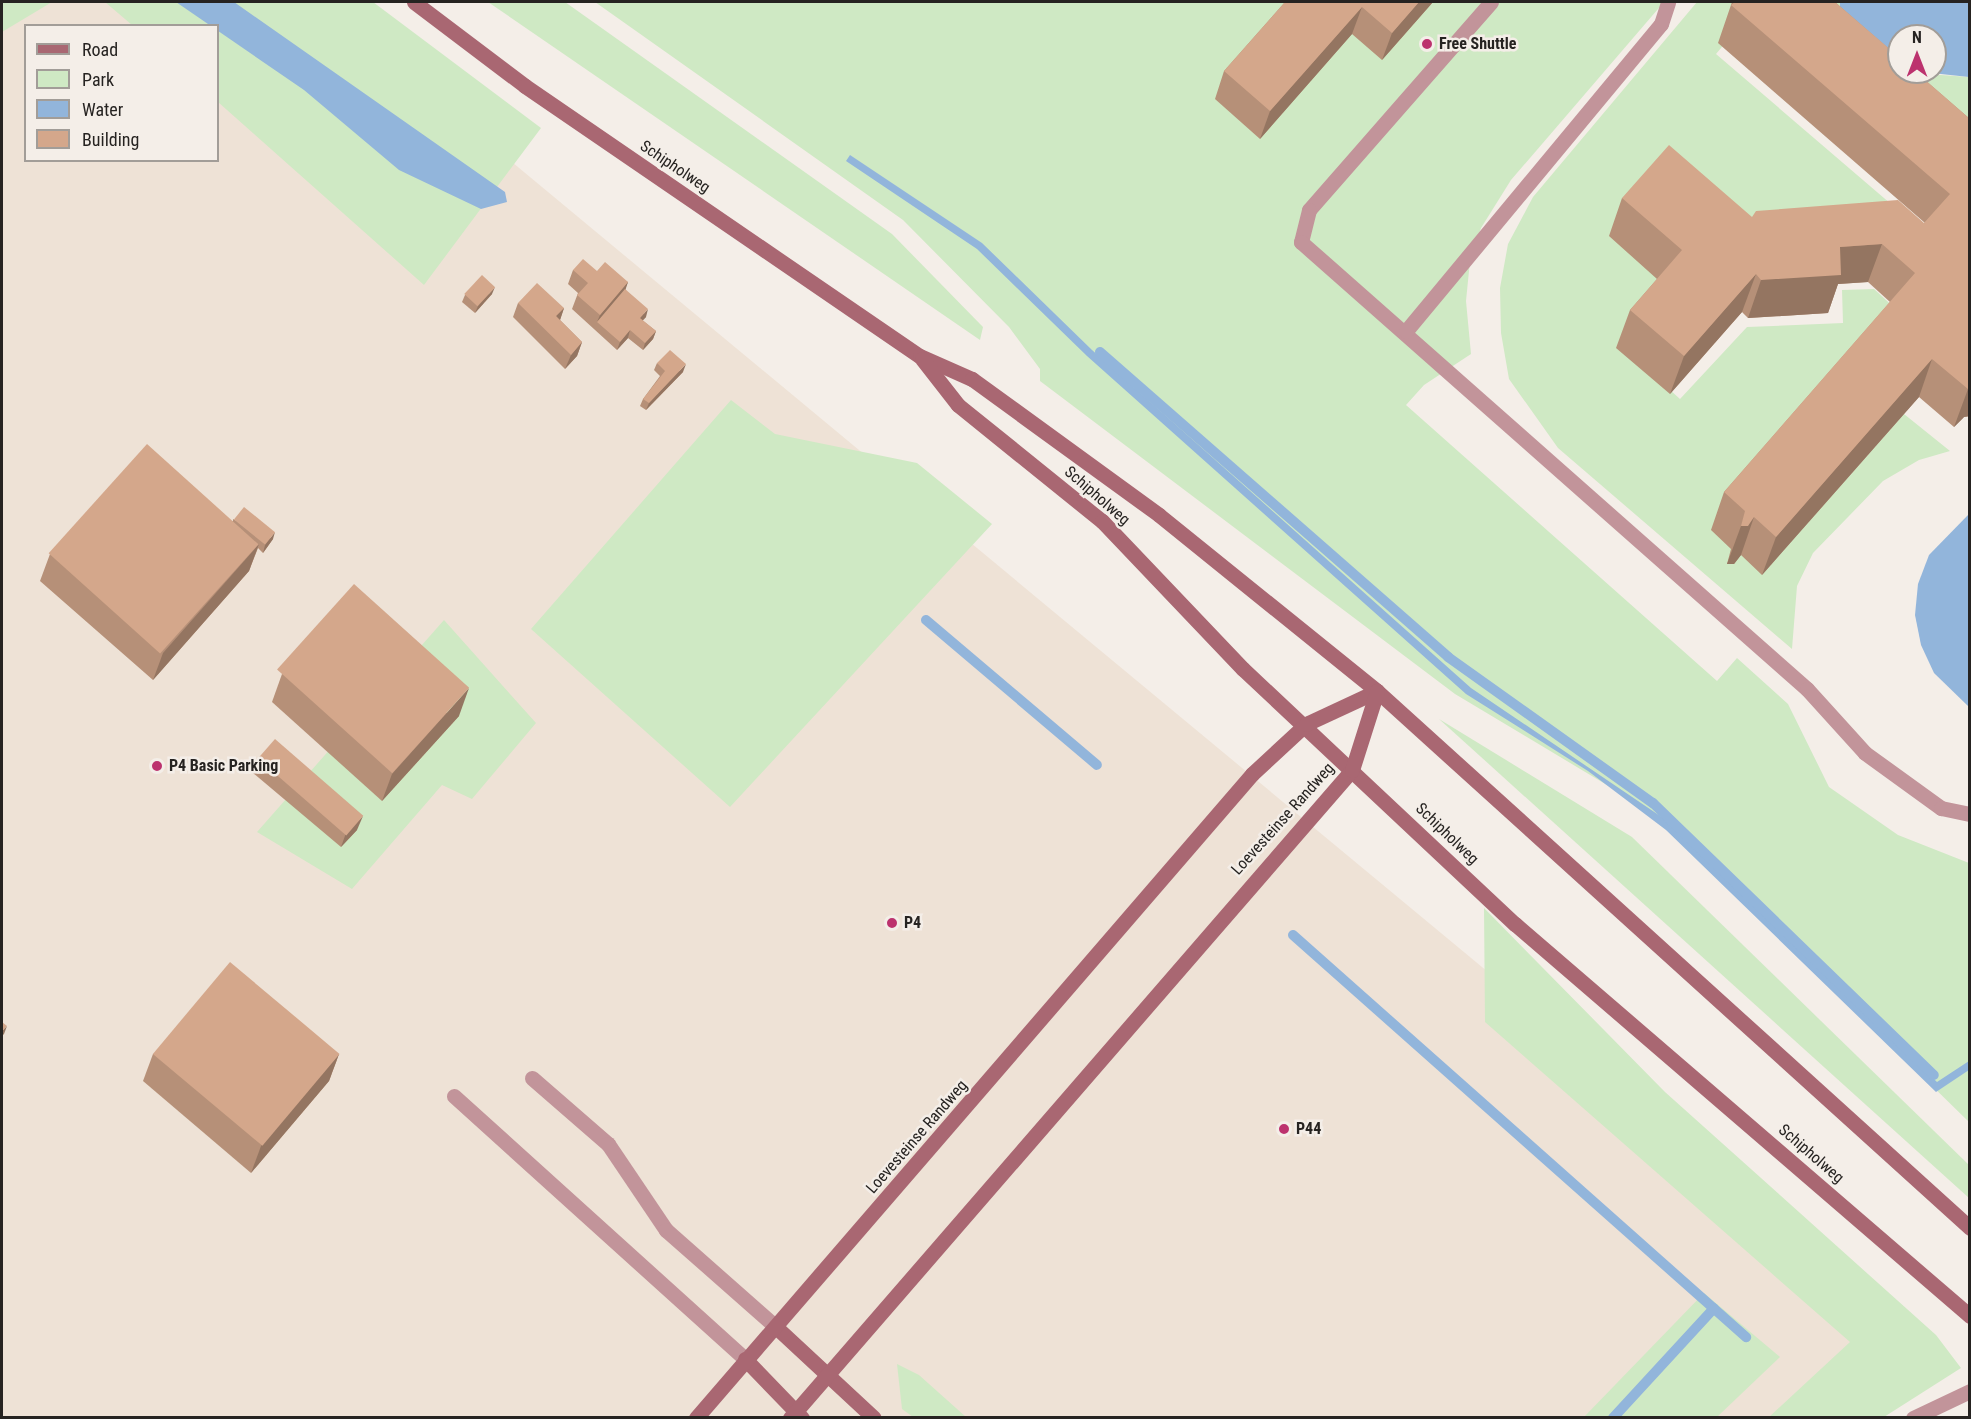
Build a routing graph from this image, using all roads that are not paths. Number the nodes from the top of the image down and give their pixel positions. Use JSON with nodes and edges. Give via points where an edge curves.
{"nodes":[{"id":1,"x":414,"y":2,"type":"edge"},
{"id":2,"x":1491,"y":2,"type":"edge"},
{"id":3,"x":1668,"y":2,"type":"edge"},
{"id":4,"x":1682,"y":2,"type":"edge"},
{"id":5,"x":1661,"y":24,"type":"junction"},
{"id":6,"x":1406,"y":331,"type":"junction"},
{"id":7,"x":921,"y":356,"type":"junction"},
{"id":8,"x":1377,"y":691,"type":"junction"},
{"id":9,"x":1306,"y":724,"type":"junction"},
{"id":10,"x":1352,"y":770,"type":"junction"},
{"id":11,"x":1970,"y":814,"type":"edge"},
{"id":12,"x":532,"y":1078,"type":"dead end"},
{"id":13,"x":454,"y":1096,"type":"dead end"},
{"id":14,"x":1970,"y":1228,"type":"edge"},
{"id":15,"x":1970,"y":1316,"type":"edge"},
{"id":16,"x":777,"y":1328,"type":"junction"},
{"id":17,"x":745,"y":1359,"type":"junction"},
{"id":18,"x":826,"y":1378,"type":"junction"},
{"id":19,"x":1970,"y":1391,"type":"edge"},
{"id":20,"x":796,"y":1416,"type":"edge"},
{"id":21,"x":696,"y":1418,"type":"edge"},
{"id":22,"x":874,"y":1418,"type":"edge"},
{"id":23,"x":1913,"y":1418,"type":"edge"}],
"edges":[{"from":1,"to":7,"type":"main road","name":"Schipholweg","via":[[525,86]]},
{"from":2,"to":6,"type":"lane","via":[[1309,210],[1300,227],[1308,251]]},
{"from":3,"to":5,"type":"lane"},
{"from":4,"to":5,"type":"lane"},
{"from":5,"to":6,"type":"lane"},
{"from":6,"to":11,"type":"lane","via":[[1807,689],[1865,753],[1941,808]]},
{"from":7,"to":8,"type":"main road","name":"Schipholweg","via":[[972,379],[1121,488]]},
{"from":7,"to":9,"type":"main road","name":"Schipholweg","via":[[958,405],[1102,521],[1243,669]]},
{"from":8,"to":9,"type":"main road","name":"Loevesteinse Randweg"},
{"from":8,"to":10,"type":"main road","name":"Loevesteinse Randweg"},
{"from":8,"to":14,"type":"main road","name":"Schipholweg"},
{"from":9,"to":10,"type":"main road","name":"Schipholweg"},
{"from":9,"to":16,"type":"main road","name":"Loevesteinse Randweg","via":[[1252,774]]},
{"from":10,"to":15,"type":"main road","name":"Schipholweg","via":[[1515,924]]},
{"from":10,"to":18,"type":"main road","name":"Loevesteinse Randweg"},
{"from":12,"to":16,"type":"lane","via":[[608,1144],[666,1230]]},
{"from":13,"to":17,"type":"lane"},
{"from":16,"to":17,"type":"main road","name":"Loevesteinse Randweg"},
{"from":16,"to":18,"type":"main road"},
{"from":17,"to":20,"type":"main road","name":"Loevesteinse Randweg"},
{"from":17,"to":21,"type":"main road","name":"Loevesteinse Randweg"},
{"from":18,"to":20,"type":"main road","name":"Loevesteinse Randweg"},
{"from":18,"to":22,"type":"main road"},
{"from":19,"to":23,"type":"lane"}]}
